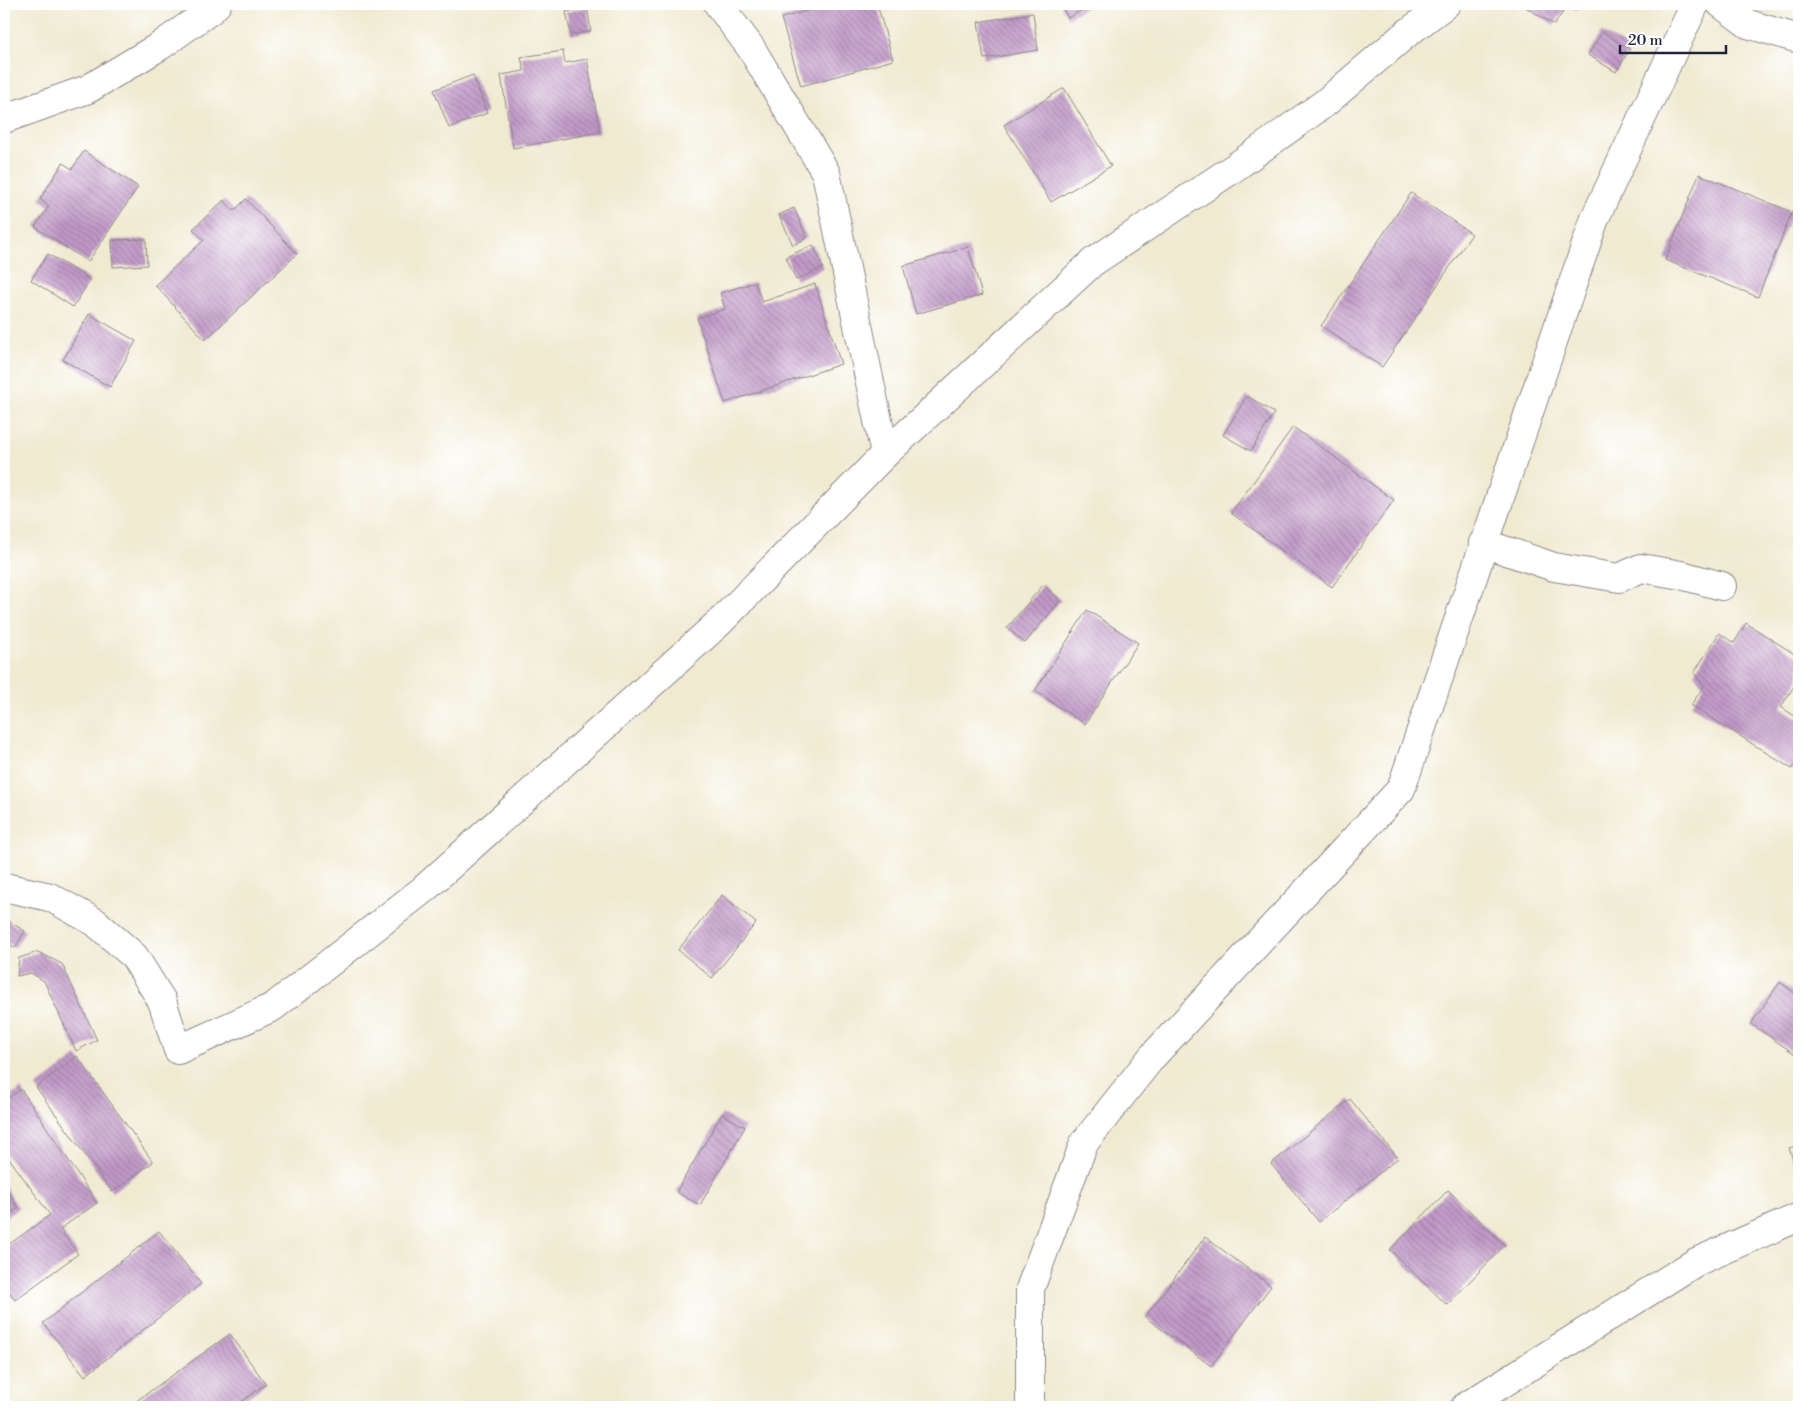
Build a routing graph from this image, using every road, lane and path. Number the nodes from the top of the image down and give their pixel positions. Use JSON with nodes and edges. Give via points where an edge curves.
{"nodes":[{"id":1,"x":217,"y":4,"type":"edge"},
{"id":2,"x":718,"y":4,"type":"edge"},
{"id":3,"x":1446,"y":4,"type":"edge"},
{"id":4,"x":1695,"y":4,"type":"edge"},
{"id":5,"x":1721,"y":4,"type":"edge"},
{"id":6,"x":1799,"y":39,"type":"edge"},
{"id":7,"x":4,"y":119,"type":"edge"},
{"id":8,"x":885,"y":454,"type":"junction"},
{"id":9,"x":1483,"y":542,"type":"junction"},
{"id":10,"x":1722,"y":586,"type":"dead end"},
{"id":11,"x":4,"y":887,"type":"edge"},
{"id":12,"x":1799,"y":1217,"type":"edge"},
{"id":13,"x":1030,"y":1407,"type":"edge"},
{"id":14,"x":1465,"y":1407,"type":"edge"}],
"edges":[{"from":1,"to":7,"type":"street","via":[[160,46],[88,88]]},
{"from":2,"to":8,"type":"street","via":[[752,48],[826,173]]},
{"from":3,"to":8,"type":"street","via":[[1325,103],[1093,262]]},
{"from":4,"to":9,"type":"street","via":[[1594,218]]},
{"from":5,"to":6,"type":"street","via":[[1748,24]]},
{"from":8,"to":11,"type":"street","via":[[699,641],[424,889],[273,1007],[178,1050],[162,1001],[134,956],[95,922],[50,897]]},
{"from":9,"to":10,"type":"street","via":[[1554,567],[1619,578],[1641,568]]},
{"from":9,"to":13,"type":"street","via":[[1401,789],[1152,1056],[1084,1143],[1030,1289]]},
{"from":12,"to":14,"type":"street","via":[[1696,1262]]}]}
